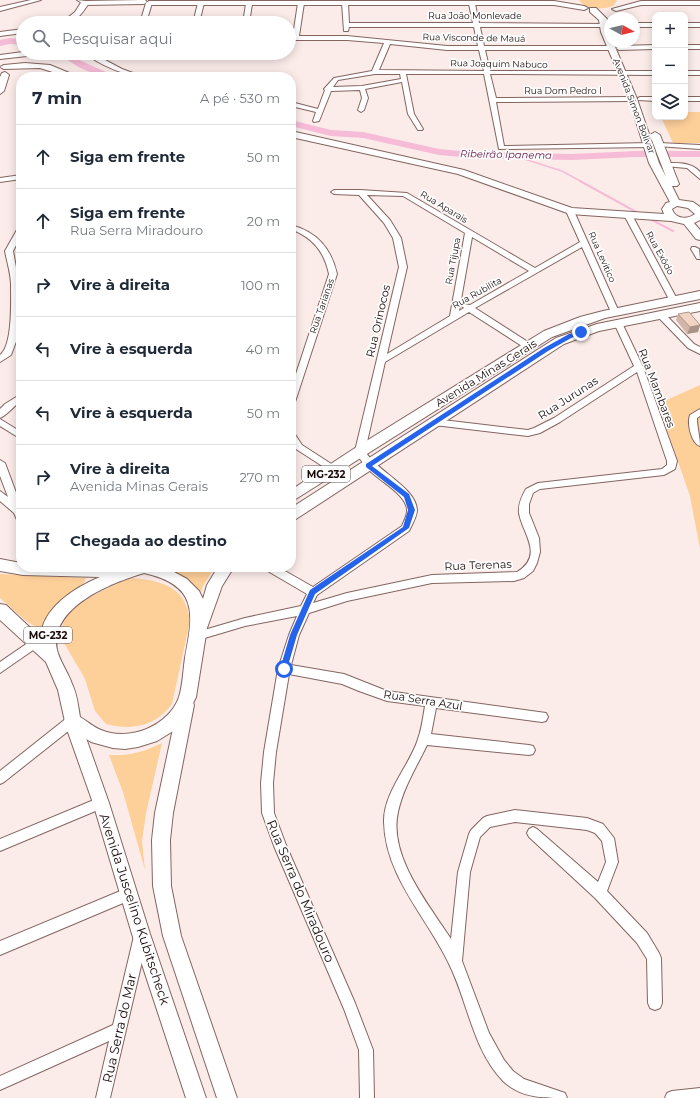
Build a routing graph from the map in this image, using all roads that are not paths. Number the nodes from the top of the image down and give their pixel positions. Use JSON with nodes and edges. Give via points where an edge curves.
{"nodes":[{"id":1,"x":38,"y":0,"type":"edge"},
{"id":2,"x":574,"y":0,"type":"edge"},
{"id":3,"x":621,"y":0,"type":"edge"},
{"id":4,"x":644,"y":0,"type":"edge"},
{"id":5,"x":648,"y":0,"type":"edge"},
{"id":6,"x":147,"y":1,"type":"edge"},
{"id":7,"x":700,"y":1,"type":"edge"},
{"id":8,"x":83,"y":2,"type":"edge"},
{"id":9,"x":200,"y":3,"type":"junction"},
{"id":10,"x":301,"y":3,"type":"junction"},
{"id":11,"x":344,"y":3,"type":"junction"},
{"id":12,"x":250,"y":4,"type":"junction"},
{"id":13,"x":472,"y":4,"type":"junction"},
{"id":14,"x":584,"y":8,"type":"junction"},
{"id":15,"x":0,"y":9,"type":"edge"},
{"id":16,"x":615,"y":9,"type":"junction"},
{"id":17,"x":593,"y":10,"type":"junction"},
{"id":18,"x":613,"y":12,"type":"edge"},
{"id":19,"x":75,"y":16,"type":"edge"},
{"id":20,"x":144,"y":16,"type":"edge"},
{"id":21,"x":197,"y":16,"type":"edge"},
{"id":22,"x":247,"y":16,"type":"edge"},
{"id":23,"x":604,"y":20,"type":"edge"},
{"id":24,"x":476,"y":24,"type":"junction"},
{"id":25,"x":604,"y":24,"type":"edge"},
{"id":26,"x":346,"y":25,"type":"junction"},
{"id":27,"x":640,"y":25,"type":"edge"},
{"id":28,"x":652,"y":25,"type":"edge"},
{"id":29,"x":688,"y":25,"type":"edge"},
{"id":30,"x":700,"y":25,"type":"edge"},
{"id":31,"x":16,"y":32,"type":"edge"},
{"id":32,"x":0,"y":34,"type":"edge"},
{"id":33,"x":296,"y":38,"type":"joint"},
{"id":34,"x":347,"y":38,"type":"junction"},
{"id":35,"x":388,"y":42,"type":"junction"},
{"id":36,"x":604,"y":46,"type":"edge"},
{"id":37,"x":640,"y":47,"type":"edge"},
{"id":38,"x":652,"y":47,"type":"edge"},
{"id":39,"x":688,"y":47,"type":"edge"},
{"id":40,"x":700,"y":47,"type":"edge"},
{"id":41,"x":481,"y":48,"type":"junction"},
{"id":42,"x":617,"y":48,"type":"edge"},
{"id":43,"x":14,"y":56,"type":"joint"},
{"id":44,"x":0,"y":58,"type":"edge"},
{"id":45,"x":101,"y":60,"type":"edge"},
{"id":46,"x":2,"y":69,"type":"edge"},
{"id":47,"x":402,"y":71,"type":"junction"},
{"id":48,"x":64,"y":72,"type":"edge"},
{"id":49,"x":126,"y":72,"type":"edge"},
{"id":50,"x":376,"y":72,"type":"junction"},
{"id":51,"x":487,"y":73,"type":"junction"},
{"id":52,"x":626,"y":73,"type":"junction"},
{"id":53,"x":652,"y":73,"type":"edge"},
{"id":54,"x":688,"y":73,"type":"edge"},
{"id":55,"x":700,"y":73,"type":"edge"},
{"id":56,"x":404,"y":80,"type":"junction"},
{"id":57,"x":362,"y":88,"type":"junction"},
{"id":58,"x":327,"y":89,"type":"junction"},
{"id":59,"x":0,"y":91,"type":"edge"},
{"id":60,"x":637,"y":99,"type":"junction"},
{"id":61,"x":652,"y":99,"type":"edge"},
{"id":62,"x":688,"y":99,"type":"edge"},
{"id":63,"x":700,"y":99,"type":"edge"},
{"id":64,"x":493,"y":100,"type":"junction"},
{"id":65,"x":296,"y":105,"type":"edge"},
{"id":66,"x":361,"y":110,"type":"dead end"},
{"id":67,"x":320,"y":111,"type":"junction"},
{"id":68,"x":316,"y":121,"type":"dead end"},
{"id":69,"x":420,"y":129,"type":"dead end"},
{"id":70,"x":296,"y":135,"type":"edge"},
{"id":71,"x":655,"y":147,"type":"junction"},
{"id":72,"x":700,"y":147,"type":"edge"},
{"id":73,"x":666,"y":164,"type":"junction"},
{"id":74,"x":700,"y":177,"type":"edge"},
{"id":75,"x":16,"y":178,"type":"edge"},
{"id":76,"x":0,"y":180,"type":"edge"},
{"id":77,"x":334,"y":192,"type":"dead end"},
{"id":78,"x":360,"y":192,"type":"junction"},
{"id":79,"x":700,"y":202,"type":"edge"},
{"id":80,"x":682,"y":203,"type":"junction"},
{"id":81,"x":570,"y":211,"type":"junction"},
{"id":82,"x":628,"y":215,"type":"junction"},
{"id":83,"x":674,"y":218,"type":"junction"},
{"id":84,"x":699,"y":218,"type":"edge"},
{"id":85,"x":687,"y":221,"type":"junction"},
{"id":86,"x":296,"y":229,"type":"edge"},
{"id":87,"x":469,"y":232,"type":"junction"},
{"id":88,"x":700,"y":237,"type":"edge"},
{"id":89,"x":16,"y":239,"type":"edge"},
{"id":90,"x":584,"y":243,"type":"junction"},
{"id":91,"x":695,"y":249,"type":"dead end"},
{"id":92,"x":700,"y":256,"type":"edge"},
{"id":93,"x":535,"y":271,"type":"junction"},
{"id":94,"x":700,"y":295,"type":"edge"},
{"id":95,"x":456,"y":298,"type":"junction"},
{"id":96,"x":674,"y":301,"type":"junction"},
{"id":97,"x":700,"y":307,"type":"edge"},
{"id":98,"x":470,"y":309,"type":"junction"},
{"id":99,"x":662,"y":316,"type":"junction"},
{"id":100,"x":454,"y":317,"type":"junction"},
{"id":101,"x":617,"y":317,"type":"junction"},
{"id":102,"x":528,"y":346,"type":"junction"},
{"id":103,"x":700,"y":351,"type":"edge"},
{"id":104,"x":0,"y":359,"type":"edge"},
{"id":105,"x":381,"y":361,"type":"junction"},
{"id":106,"x":639,"y":367,"type":"junction"},
{"id":107,"x":296,"y":387,"type":"edge"},
{"id":108,"x":16,"y":400,"type":"edge"},
{"id":109,"x":700,"y":412,"type":"edge"},
{"id":110,"x":0,"y":415,"type":"edge"},
{"id":111,"x":0,"y":422,"type":"edge"},
{"id":112,"x":434,"y":422,"type":"junction"},
{"id":113,"x":16,"y":433,"type":"edge"},
{"id":114,"x":296,"y":442,"type":"edge"},
{"id":115,"x":700,"y":444,"type":"edge"},
{"id":116,"x":360,"y":451,"type":"junction"},
{"id":117,"x":672,"y":462,"type":"joint"},
{"id":118,"x":0,"y":463,"type":"edge"},
{"id":119,"x":368,"y":465,"type":"junction"},
{"id":120,"x":333,"y":469,"type":"junction"},
{"id":121,"x":296,"y":494,"type":"edge"},
{"id":122,"x":0,"y":495,"type":"edge"},
{"id":123,"x":16,"y":507,"type":"edge"},
{"id":124,"x":16,"y":512,"type":"edge"},
{"id":125,"x":296,"y":512,"type":"edge"},
{"id":126,"x":0,"y":565,"type":"edge"},
{"id":127,"x":16,"y":566,"type":"edge"},
{"id":128,"x":126,"y":572,"type":"edge"},
{"id":129,"x":165,"y":572,"type":"edge"},
{"id":130,"x":223,"y":572,"type":"edge"},
{"id":131,"x":279,"y":572,"type":"edge"},
{"id":132,"x":313,"y":592,"type":"junction"},
{"id":133,"x":0,"y":610,"type":"edge"},
{"id":134,"x":305,"y":610,"type":"junction"},
{"id":135,"x":198,"y":636,"type":"junction"},
{"id":136,"x":35,"y":643,"type":"junction"},
{"id":137,"x":53,"y":659,"type":"junction"},
{"id":138,"x":0,"y":668,"type":"edge"},
{"id":139,"x":284,"y":669,"type":"junction"},
{"id":140,"x":431,"y":702,"type":"junction"},
{"id":141,"x":186,"y":703,"type":"junction"},
{"id":142,"x":542,"y":717,"type":"dead end"},
{"id":143,"x":72,"y":721,"type":"junction"},
{"id":144,"x":424,"y":739,"type":"junction"},
{"id":145,"x":529,"y":750,"type":"dead end"},
{"id":146,"x":0,"y":778,"type":"edge"},
{"id":147,"x":101,"y":803,"type":"junction"},
{"id":148,"x":533,"y":833,"type":"dead end"},
{"id":149,"x":0,"y":845,"type":"edge"},
{"id":150,"x":130,"y":893,"type":"junction"},
{"id":151,"x":600,"y":893,"type":"junction"},
{"id":152,"x":141,"y":934,"type":"junction"},
{"id":153,"x":0,"y":948,"type":"edge"},
{"id":154,"x":455,"y":961,"type":"junction"},
{"id":155,"x":655,"y":1003,"type":"dead end"},
{"id":156,"x":117,"y":1030,"type":"junction"},
{"id":157,"x":0,"y":1083,"type":"edge"},
{"id":158,"x":700,"y":1095,"type":"edge"},
{"id":159,"x":102,"y":1098,"type":"edge"},
{"id":160,"x":196,"y":1098,"type":"edge"},
{"id":161,"x":227,"y":1098,"type":"edge"},
{"id":162,"x":367,"y":1098,"type":"edge"},
{"id":163,"x":560,"y":1098,"type":"edge"},
{"id":164,"x":672,"y":1098,"type":"edge"}],
"edges":[{"from":1,"to":15,"type":"street"},
{"from":2,"to":14,"type":"main road"},
{"from":3,"to":16,"type":"main road","via":[[622,4]]},
{"from":4,"to":5,"type":"main road"},
{"from":5,"to":7,"type":"main road"},
{"from":6,"to":8,"type":"street"},
{"from":6,"to":9,"type":"main road"},
{"from":6,"to":20,"type":"street"},
{"from":7,"to":16,"type":"main road","via":[[641,3]]},
{"from":8,"to":19,"type":"main road"},
{"from":9,"to":12,"type":"main road"},
{"from":9,"to":21,"type":"street"},
{"from":10,"to":11,"type":"main road"},
{"from":10,"to":12,"type":"main road"},
{"from":10,"to":33,"type":"street"},
{"from":11,"to":13,"type":"main road"},
{"from":11,"to":26,"type":"street"},
{"from":12,"to":22,"type":"street"},
{"from":13,"to":14,"type":"main road","via":[[554,3]]},
{"from":13,"to":24,"type":"street"},
{"from":14,"to":17,"type":"main road"},
{"from":16,"to":17,"type":"main road"},
{"from":16,"to":18,"type":"main road"},
{"from":17,"to":23,"type":"main road","name":"Avenida Simon Bolivar"},
{"from":24,"to":25,"type":"street","name":"Rua João Monlevade"},
{"from":24,"to":26,"type":"street","name":"Rua João Monlevade"},
{"from":24,"to":41,"type":"street"},
{"from":26,"to":34,"type":"street"},
{"from":27,"to":28,"type":"street"},
{"from":29,"to":30,"type":"street"},
{"from":31,"to":32,"type":"street"},
{"from":33,"to":34,"type":"street","name":"Rua Visconde de Mauá"},
{"from":34,"to":35,"type":"street","name":"Rua Visconde de Mauá"},
{"from":35,"to":41,"type":"street","name":"Rua Visconde de Mauá"},
{"from":35,"to":50,"type":"street"},
{"from":36,"to":41,"type":"street","name":"Rua Visconde de Mauá"},
{"from":37,"to":38,"type":"street","name":"Rua Visconde de Mauá"},
{"from":39,"to":40,"type":"street"},
{"from":41,"to":51,"type":"street"},
{"from":42,"to":52,"type":"main road","name":"Avenida Simon Bolivar"},
{"from":43,"to":44,"type":"main road"},
{"from":43,"to":46,"type":"main road"},
{"from":45,"to":49,"type":"street"},
{"from":46,"to":48,"type":"main road","via":[[33,64],[50,66]]},
{"from":46,"to":59,"type":"main road"},
{"from":47,"to":50,"type":"street","name":"Rua Joaquim Nabuco"},
{"from":47,"to":51,"type":"street","name":"Rua Joaquim Nabuco"},
{"from":47,"to":56,"type":"street"},
{"from":50,"to":58,"type":"street","name":"Rua Joaquim Nabuco","via":[[336,79]]},
{"from":51,"to":52,"type":"street","name":"Rua Joaquim Nabuco"},
{"from":51,"to":64,"type":"street"},
{"from":52,"to":53,"type":"street","name":"Rua Joaquim Nabuco"},
{"from":52,"to":60,"type":"main road","name":"Avenida Simon Bolivar"},
{"from":54,"to":55,"type":"street"},
{"from":56,"to":57,"type":"street"},
{"from":56,"to":69,"type":"street","via":[[411,114]]},
{"from":57,"to":58,"type":"street"},
{"from":57,"to":66,"type":"street","via":[[365,98]]},
{"from":58,"to":67,"type":"street"},
{"from":60,"to":61,"type":"street","name":"Rua Dom Pedro I"},
{"from":60,"to":64,"type":"street","name":"Rua Dom Pedro I"},
{"from":60,"to":71,"type":"main road","name":"Avenida Simon Bolivar"},
{"from":62,"to":63,"type":"street"},
{"from":64,"to":71,"type":"street","via":[[501,148]]},
{"from":65,"to":67,"type":"street"},
{"from":67,"to":68,"type":"street"},
{"from":70,"to":81,"type":"main road","via":[[461,172]]},
{"from":71,"to":72,"type":"street"},
{"from":71,"to":73,"type":"main road","name":"Avenida Simon Bolivar"},
{"from":71,"to":80,"type":"main road","name":"Avenida Simon Bolivar","via":[[654,163]]},
{"from":73,"to":74,"type":"street","via":[[691,166]]},
{"from":73,"to":80,"type":"main road","name":"Avenida Simon Bolivar"},
{"from":75,"to":76,"type":"street"},
{"from":77,"to":78,"type":"street","name":"Rua Aparais"},
{"from":78,"to":87,"type":"street","name":"Rua Aparais","via":[[406,194]]},
{"from":78,"to":105,"type":"street","name":"Rua Orinocos","via":[[387,222],[397,238],[403,267]]},
{"from":79,"to":80,"type":"main road"},
{"from":80,"to":83,"type":"main road","via":[[670,205],[667,209],[668,214]]},
{"from":80,"to":84,"type":"main road","via":[[698,209]]},
{"from":81,"to":82,"type":"main road"},
{"from":81,"to":90,"type":"street","name":"Rua Levitico"},
{"from":82,"to":83,"type":"main road"},
{"from":82,"to":96,"type":"street","name":"Rua Exôdo"},
{"from":83,"to":85,"type":"main road"},
{"from":84,"to":85,"type":"main road"},
{"from":85,"to":88,"type":"main road"},
{"from":86,"to":107,"type":"street","name":"Rua Tarianas","via":[[318,241],[325,249],[333,274]]},
{"from":87,"to":93,"type":"street","name":"Rua Aparais"},
{"from":87,"to":95,"type":"street","name":"Rua Tijupa"},
{"from":89,"to":104,"type":"street","via":[[9,251],[15,284],[13,339],[8,353]]},
{"from":90,"to":93,"type":"street","name":"Rua Rubilita"},
{"from":90,"to":101,"type":"street","name":"Rua Levitico"},
{"from":91,"to":92,"type":"street"},
{"from":93,"to":98,"type":"street","name":"Rua Rubilita"},
{"from":94,"to":96,"type":"main road","name":"Avenida Minas Gerais","number":"MG-232"},
{"from":95,"to":98,"type":"street"},
{"from":95,"to":100,"type":"street","name":"Rua Tijupa"},
{"from":96,"to":101,"type":"main road","name":"Avenida Minas Gerais","number":"MG-232"},
{"from":97,"to":99,"type":"main road","name":"Avenida Minas Gerais","number":"MG-232"},
{"from":98,"to":100,"type":"street","name":"Rua Rubilita"},
{"from":98,"to":102,"type":"street"},
{"from":99,"to":101,"type":"main road","name":"Avenida Minas Gerais","number":"MG-232"},
{"from":99,"to":103,"type":"street","via":[[691,346]]},
{"from":100,"to":105,"type":"street","name":"Rua Rubilita"},
{"from":101,"to":102,"type":"main road","name":"Avenida Minas Gerais","number":"MG-232","via":[[567,326]]},
{"from":101,"to":106,"type":"street","name":"Rua Mambares"},
{"from":101,"to":112,"type":"main road","name":"Avenida Minas Gerais","number":"MG-232","via":[[560,341]]},
{"from":102,"to":116,"type":"main road","name":"Avenida Minas Gerais","number":"MG-232"},
{"from":105,"to":116,"type":"street","name":"Rua Orinocos"},
{"from":106,"to":112,"type":"street","name":"Rua Jurunas","via":[[537,431],[528,433]]},
{"from":106,"to":117,"type":"street","name":"Rua Mambares"},
{"from":108,"to":110,"type":"street"},
{"from":109,"to":115,"type":"street","via":[[693,417],[692,422]]},
{"from":111,"to":113,"type":"street"},
{"from":112,"to":119,"type":"main road","name":"Avenida Minas Gerais","number":"MG-232"},
{"from":114,"to":120,"type":"street"},
{"from":116,"to":119,"type":"street"},
{"from":116,"to":120,"type":"main road","name":"Avenida Minas Gerais","number":"MG-232"},
{"from":117,"to":134,"type":"street","name":"Rua Terenas","via":[[672,467],[664,472],[538,486],[529,491],[524,510],[527,525],[534,538],[534,550],[532,564],[524,575],[432,578],[347,597]]},
{"from":118,"to":123,"type":"street"},
{"from":119,"to":125,"type":"main road","name":"Avenida Minas Gerais","number":"MG-232"},
{"from":119,"to":132,"type":"street","via":[[406,496],[412,510],[406,528]]},
{"from":120,"to":121,"type":"main road","name":"Avenida Minas Gerais","number":"MG-232"},
{"from":122,"to":124,"type":"street"},
{"from":126,"to":127,"type":"main road","number":"MG-232"},
{"from":128,"to":137,"type":"main road","number":"MG-232","via":[[90,588],[63,608],[49,628],[48,638]]},
{"from":129,"to":135,"type":"main road","via":[[188,589],[197,603]]},
{"from":130,"to":135,"type":"main road","via":[[215,585]]},
{"from":131,"to":132,"type":"street"},
{"from":132,"to":134,"type":"street","name":"Rua Serra do Miradouro"},
{"from":133,"to":136,"type":"main road","number":"MG-232"},
{"from":134,"to":135,"type":"street","name":"Rua Terenas","via":[[245,622]]},
{"from":134,"to":139,"type":"street","name":"Rua Serra do Miradouro"},
{"from":135,"to":141,"type":"main road"},
{"from":136,"to":137,"type":"main road","number":"MG-232"},
{"from":136,"to":138,"type":"street"},
{"from":137,"to":143,"type":"main road","number":"MG-232","via":[[67,694]]},
{"from":139,"to":140,"type":"street","name":"Rua Serra Azul","via":[[344,679],[388,696]]},
{"from":139,"to":162,"type":"street","name":"Rua Serra do Miradouro","via":[[270,752],[268,813],[366,1050]]},
{"from":140,"to":142,"type":"street","name":"Rua Serra Azul"},
{"from":140,"to":144,"type":"street"},
{"from":141,"to":143,"type":"main road","via":[[175,721],[162,730],[137,739],[116,741],[100,738]]},
{"from":141,"to":161,"type":"main road","via":[[164,813],[161,840],[162,886],[172,936]]},
{"from":143,"to":146,"type":"street"},
{"from":143,"to":147,"type":"main road","name":"Avenida Juscelino Kubitscheck"},
{"from":144,"to":145,"type":"street"},
{"from":144,"to":154,"type":"street","via":[[393,805],[390,820],[391,840],[403,872]]},
{"from":147,"to":149,"type":"street"},
{"from":147,"to":150,"type":"main road","name":"Avenida Juscelino Kubitscheck"},
{"from":148,"to":151,"type":"street"},
{"from":150,"to":152,"type":"main road","name":"Avenida Juscelino Kubitscheck"},
{"from":150,"to":153,"type":"street"},
{"from":151,"to":154,"type":"street","via":[[612,862],[608,838],[599,828],[587,824],[515,816],[487,822],[476,834],[464,872]]},
{"from":151,"to":155,"type":"street","via":[[642,938],[654,958]]},
{"from":152,"to":156,"type":"street","name":"Rua Serra do Mar"},
{"from":152,"to":160,"type":"main road","name":"Avenida Juscelino Kubitscheck"},
{"from":154,"to":163,"type":"street","via":[[494,1059],[508,1076],[524,1087]]},
{"from":156,"to":157,"type":"street"},
{"from":156,"to":159,"type":"street","name":"Rua Serra do Mar"},
{"from":158,"to":164,"type":"street"}]}
